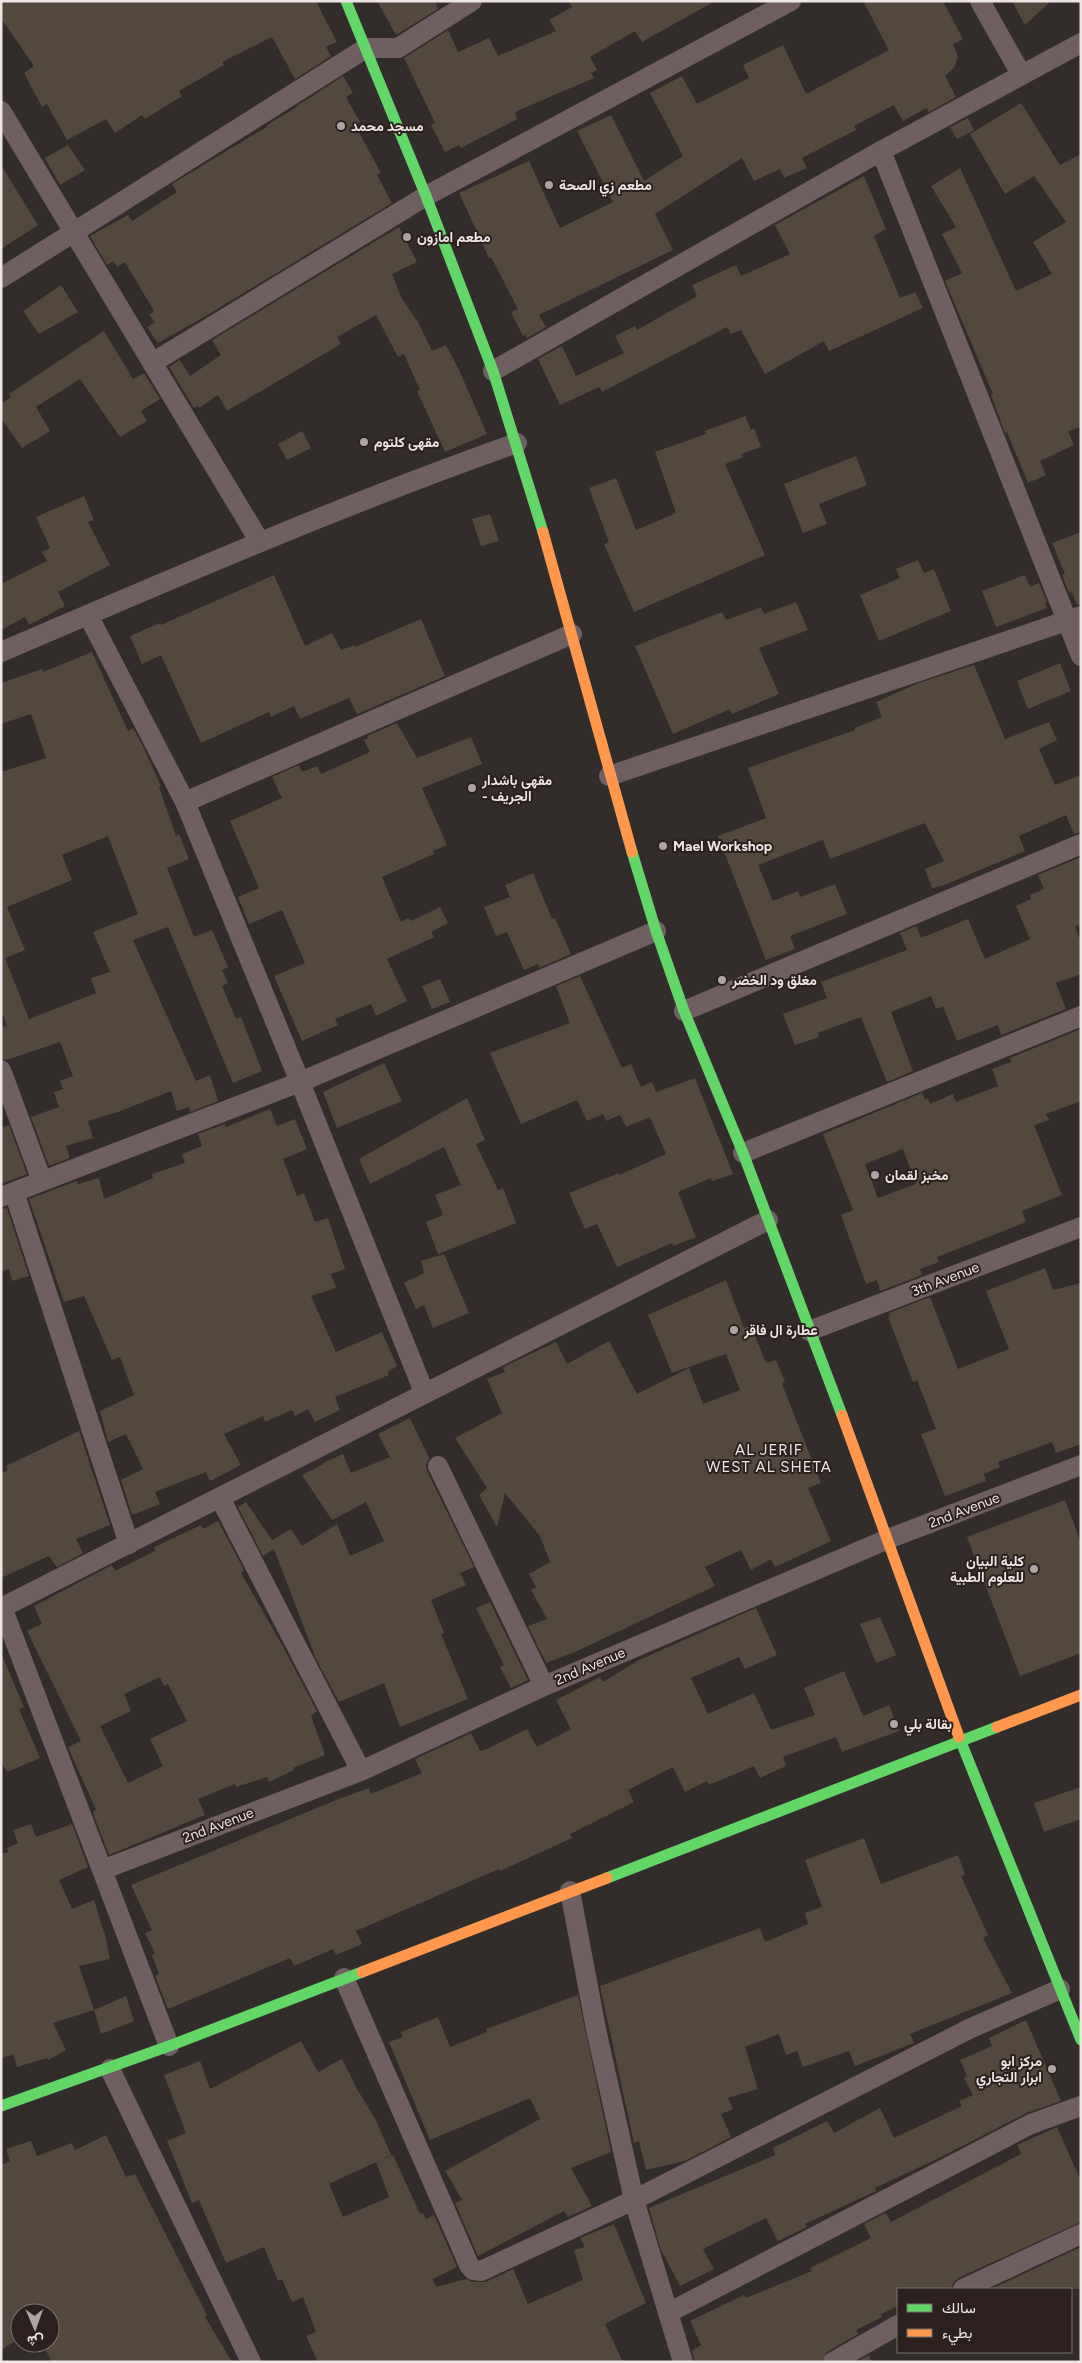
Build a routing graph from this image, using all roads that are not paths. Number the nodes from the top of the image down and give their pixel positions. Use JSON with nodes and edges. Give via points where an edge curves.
{"nodes":[{"id":1,"x":346,"y":1,"type":"edge"},
{"id":2,"x":472,"y":1,"type":"edge"},
{"id":3,"x":791,"y":1,"type":"edge"},
{"id":4,"x":980,"y":1,"type":"edge"},
{"id":5,"x":1081,"y":43,"type":"edge"},
{"id":6,"x":366,"y":48,"type":"junction"},
{"id":7,"x":1022,"y":74,"type":"junction"},
{"id":8,"x":1,"y":111,"type":"edge"},
{"id":9,"x":881,"y":151,"type":"junction"},
{"id":10,"x":426,"y":196,"type":"junction"},
{"id":11,"x":74,"y":232,"type":"junction"},
{"id":12,"x":1,"y":278,"type":"edge"},
{"id":13,"x":152,"y":363,"type":"junction"},
{"id":14,"x":493,"y":371,"type":"junction"},
{"id":15,"x":517,"y":443,"type":"junction"},
{"id":16,"x":260,"y":542,"type":"junction"},
{"id":17,"x":88,"y":615,"type":"junction"},
{"id":18,"x":1074,"y":618,"type":"edge"},
{"id":19,"x":572,"y":634,"type":"junction"},
{"id":20,"x":1,"y":652,"type":"edge"},
{"id":21,"x":1081,"y":656,"type":"edge"},
{"id":22,"x":609,"y":776,"type":"junction"},
{"id":23,"x":185,"y":802,"type":"junction"},
{"id":24,"x":1081,"y":844,"type":"edge"},
{"id":25,"x":656,"y":931,"type":"junction"},
{"id":26,"x":684,"y":1011,"type":"junction"},
{"id":27,"x":1081,"y":1016,"type":"edge"},
{"id":28,"x":1,"y":1070,"type":"edge"},
{"id":29,"x":300,"y":1082,"type":"junction"},
{"id":30,"x":5,"y":1095,"type":"edge"},
{"id":31,"x":743,"y":1153,"type":"junction"},
{"id":32,"x":42,"y":1181,"type":"junction"},
{"id":33,"x":7,"y":1194,"type":"edge"},
{"id":34,"x":768,"y":1220,"type":"junction"},
{"id":35,"x":1081,"y":1227,"type":"edge"},
{"id":36,"x":809,"y":1331,"type":"junction"},
{"id":37,"x":424,"y":1392,"type":"junction"},
{"id":38,"x":1081,"y":1465,"type":"edge"},
{"id":39,"x":438,"y":1466,"type":"dead end"},
{"id":40,"x":220,"y":1498,"type":"junction"},
{"id":41,"x":888,"y":1539,"type":"junction"},
{"id":42,"x":129,"y":1544,"type":"junction"},
{"id":43,"x":2,"y":1607,"type":"edge"},
{"id":44,"x":544,"y":1686,"type":"junction"},
{"id":45,"x":1081,"y":1695,"type":"edge"},
{"id":46,"x":960,"y":1740,"type":"junction"},
{"id":47,"x":361,"y":1771,"type":"junction"},
{"id":48,"x":102,"y":1870,"type":"junction"},
{"id":49,"x":570,"y":1891,"type":"junction"},
{"id":50,"x":344,"y":1978,"type":"junction"},
{"id":51,"x":1060,"y":1989,"type":"junction"},
{"id":52,"x":1081,"y":2040,"type":"edge"},
{"id":53,"x":170,"y":2046,"type":"junction"},
{"id":54,"x":110,"y":2069,"type":"junction"},
{"id":55,"x":1,"y":2106,"type":"edge"},
{"id":56,"x":1081,"y":2106,"type":"edge"},
{"id":57,"x":634,"y":2200,"type":"junction"},
{"id":58,"x":1081,"y":2234,"type":"edge"},
{"id":59,"x":965,"y":2288,"type":"edge"},
{"id":60,"x":670,"y":2312,"type":"junction"},
{"id":61,"x":897,"y":2326,"type":"edge"},
{"id":62,"x":251,"y":2362,"type":"edge"},
{"id":63,"x":684,"y":2362,"type":"edge"},
{"id":64,"x":833,"y":2362,"type":"edge"}],
"edges":[{"from":1,"to":6,"type":"street"},
{"from":2,"to":6,"type":"street","via":[[398,48]]},
{"from":3,"to":10,"type":"street"},
{"from":4,"to":7,"type":"street"},
{"from":5,"to":7,"type":"street"},
{"from":6,"to":10,"type":"street"},
{"from":6,"to":11,"type":"street"},
{"from":7,"to":9,"type":"street"},
{"from":8,"to":11,"type":"street"},
{"from":9,"to":14,"type":"street"},
{"from":9,"to":18,"type":"street"},
{"from":10,"to":13,"type":"street"},
{"from":10,"to":14,"type":"street"},
{"from":11,"to":12,"type":"street"},
{"from":11,"to":13,"type":"street"},
{"from":13,"to":16,"type":"street"},
{"from":14,"to":15,"type":"street"},
{"from":15,"to":16,"type":"street"},
{"from":15,"to":19,"type":"street"},
{"from":16,"to":17,"type":"street"},
{"from":17,"to":20,"type":"street"},
{"from":17,"to":23,"type":"street"},
{"from":18,"to":21,"type":"street"},
{"from":18,"to":22,"type":"street"},
{"from":19,"to":22,"type":"street"},
{"from":19,"to":23,"type":"street"},
{"from":22,"to":25,"type":"street"},
{"from":23,"to":29,"type":"street"},
{"from":24,"to":26,"type":"street"},
{"from":25,"to":26,"type":"street"},
{"from":25,"to":29,"type":"street"},
{"from":26,"to":31,"type":"street"},
{"from":27,"to":31,"type":"street"},
{"from":28,"to":30,"type":"street"},
{"from":29,"to":32,"type":"street"},
{"from":29,"to":37,"type":"street"},
{"from":30,"to":32,"type":"street"},
{"from":31,"to":34,"type":"street"},
{"from":32,"to":33,"type":"street"},
{"from":33,"to":42,"type":"street"},
{"from":34,"to":36,"type":"street"},
{"from":34,"to":37,"type":"street"},
{"from":35,"to":36,"type":"street","name":"3th Avenue"},
{"from":36,"to":41,"type":"street"},
{"from":37,"to":40,"type":"street"},
{"from":38,"to":41,"type":"street","name":"2nd Avenue"},
{"from":39,"to":44,"type":"street"},
{"from":40,"to":42,"type":"street"},
{"from":40,"to":47,"type":"street"},
{"from":41,"to":44,"type":"street","name":"2nd Avenue"},
{"from":41,"to":46,"type":"street"},
{"from":42,"to":43,"type":"street"},
{"from":43,"to":48,"type":"street"},
{"from":44,"to":47,"type":"street","name":"2nd Avenue"},
{"from":45,"to":46,"type":"street"},
{"from":46,"to":49,"type":"street"},
{"from":46,"to":51,"type":"street"},
{"from":47,"to":48,"type":"street","name":"2nd Avenue"},
{"from":48,"to":53,"type":"street"},
{"from":49,"to":50,"type":"street"},
{"from":49,"to":57,"type":"street","via":[[596,2029]]},
{"from":50,"to":53,"type":"street"},
{"from":50,"to":57,"type":"street","via":[[468,2265],[473,2270],[481,2271]]},
{"from":51,"to":52,"type":"street"},
{"from":51,"to":57,"type":"street","via":[[969,2029]]},
{"from":53,"to":54,"type":"street"},
{"from":54,"to":55,"type":"street"},
{"from":54,"to":62,"type":"street"},
{"from":56,"to":60,"type":"street","via":[[1031,2124]]},
{"from":57,"to":60,"type":"street"},
{"from":58,"to":59,"type":"street"},
{"from":60,"to":63,"type":"street"},
{"from":61,"to":64,"type":"street"}]}
